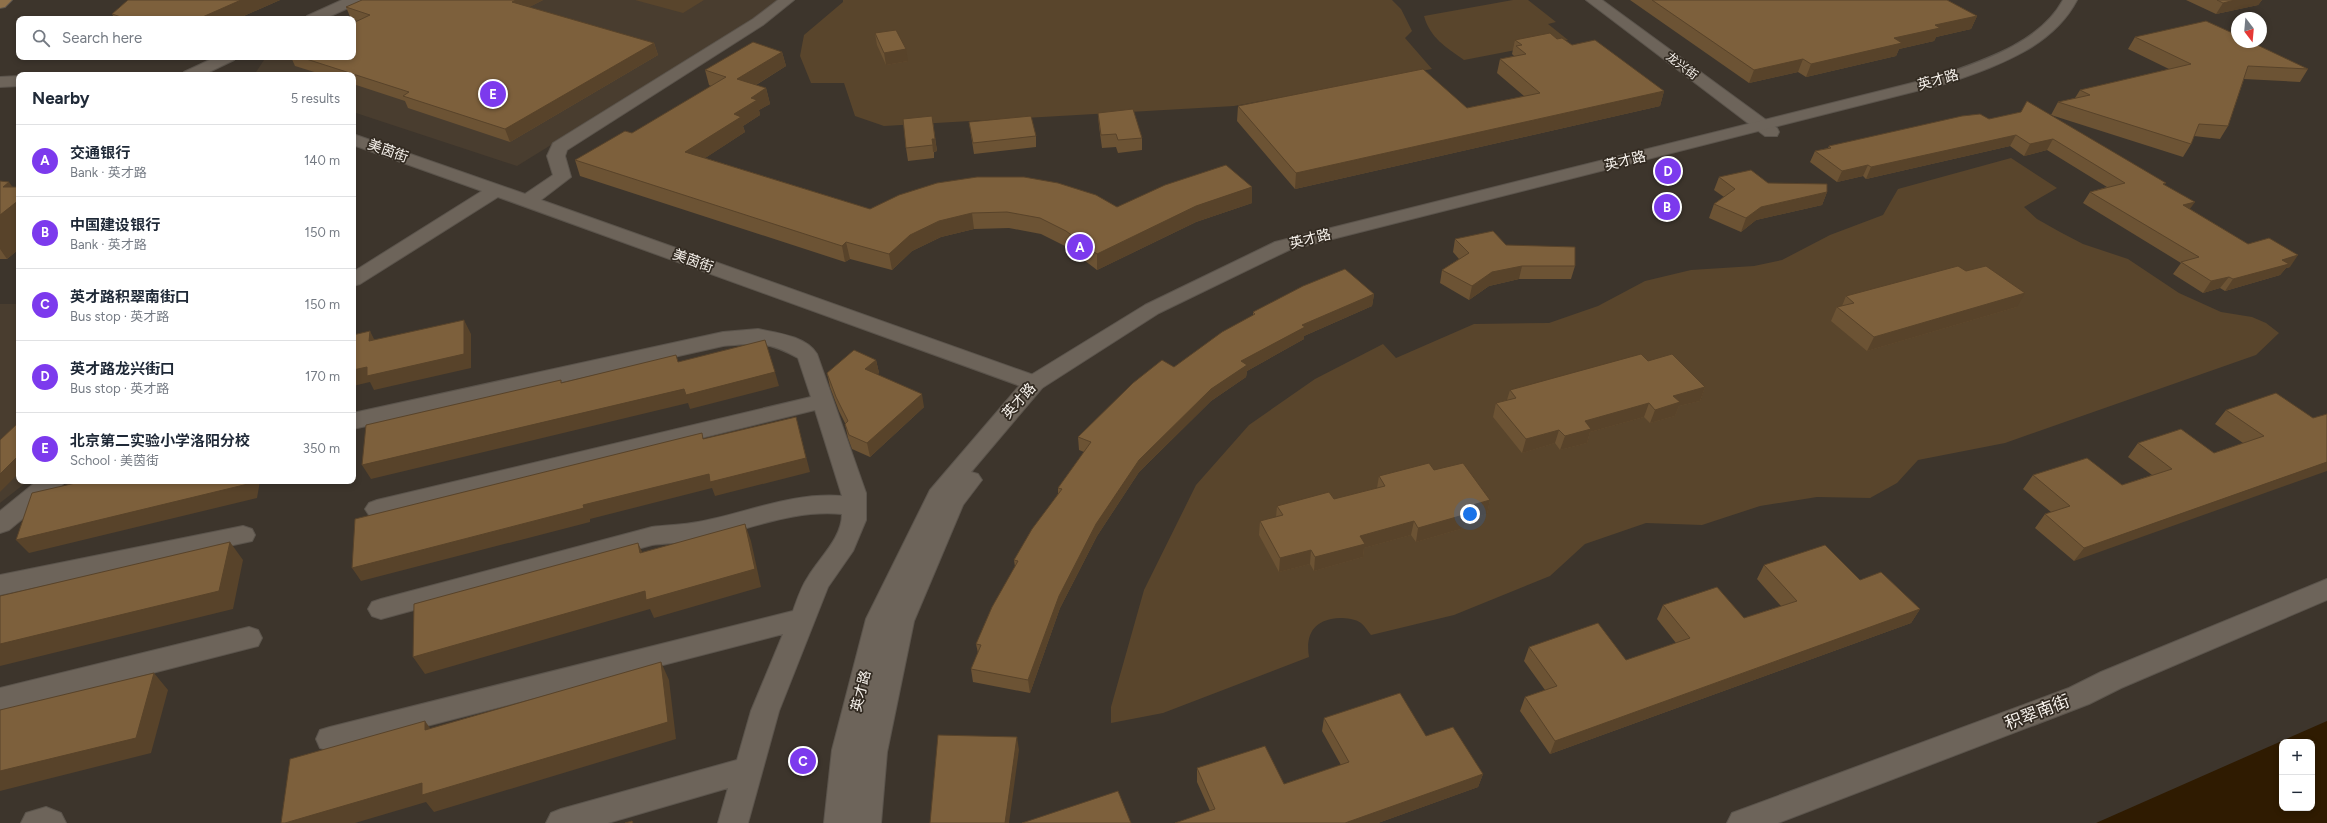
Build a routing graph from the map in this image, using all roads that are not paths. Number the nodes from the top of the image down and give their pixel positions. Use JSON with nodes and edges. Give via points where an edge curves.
{"nodes":[{"id":1,"x":5,"y":0,"type":"edge"},
{"id":2,"x":354,"y":0,"type":"edge"},
{"id":3,"x":787,"y":0,"type":"edge"},
{"id":4,"x":1593,"y":0,"type":"edge"},
{"id":5,"x":2070,"y":0,"type":"edge"},
{"id":6,"x":2084,"y":0,"type":"edge"},
{"id":7,"x":0,"y":4,"type":"edge"},
{"id":8,"x":319,"y":16,"type":"edge"},
{"id":9,"x":222,"y":60,"type":"edge"},
{"id":10,"x":196,"y":72,"type":"edge"},
{"id":11,"x":16,"y":81,"type":"edge"},
{"id":12,"x":0,"y":82,"type":"edge"},
{"id":13,"x":1767,"y":129,"type":"junction"},
{"id":14,"x":356,"y":140,"type":"edge"},
{"id":15,"x":497,"y":190,"type":"junction"},
{"id":16,"x":527,"y":201,"type":"junction"},
{"id":17,"x":356,"y":278,"type":"edge"},
{"id":18,"x":1034,"y":383,"type":"junction"},
{"id":19,"x":823,"y":401,"type":"junction"},
{"id":20,"x":356,"y":420,"type":"edge"},
{"id":21,"x":48,"y":484,"type":"edge"},
{"id":22,"x":854,"y":506,"type":"junction"},
{"id":23,"x":377,"y":509,"type":"dead end"},
{"id":24,"x":0,"y":524,"type":"edge"},
{"id":25,"x":243,"y":535,"type":"dead end"},
{"id":26,"x":0,"y":585,"type":"edge"},
{"id":27,"x":2327,"y":589,"type":"edge"},
{"id":28,"x":381,"y":609,"type":"dead end"},
{"id":29,"x":803,"y":619,"type":"junction"},
{"id":30,"x":249,"y":638,"type":"dead end"},
{"id":31,"x":0,"y":700,"type":"edge"},
{"id":32,"x":330,"y":739,"type":"dead end"},
{"id":33,"x":748,"y":770,"type":"junction"},
{"id":34,"x":36,"y":823,"type":"edge"},
{"id":35,"x":51,"y":823,"type":"edge"},
{"id":36,"x":561,"y":823,"type":"edge"},
{"id":37,"x":733,"y":823,"type":"edge"},
{"id":38,"x":839,"y":823,"type":"edge"},
{"id":39,"x":866,"y":823,"type":"edge"},
{"id":40,"x":1742,"y":823,"type":"edge"}],
"edges":[{"from":1,"to":7,"type":"main road"},
{"from":2,"to":8,"type":"street"},
{"from":3,"to":16,"type":"street","via":[[758,22],[559,147],[556,156],[562,178]]},
{"from":4,"to":13,"type":"street","name":"龙兴街"},
{"from":5,"to":13,"type":"street","name":"英才路","via":[[2055,21],[2031,42],[1978,67],[1942,80]]},
{"from":6,"to":13,"type":"street","name":"英才路","via":[[2082,7],[2069,24],[2045,46],[1990,72],[1955,85]]},
{"from":9,"to":10,"type":"street"},
{"from":11,"to":12,"type":"street"},
{"from":13,"to":18,"type":"street","name":"英才路","via":[[1282,246],[1152,309]]},
{"from":13,"to":39,"type":"street","name":"英才路","via":[[1292,253],[1160,317],[1045,389],[953,501],[901,621],[873,752]]},
{"from":14,"to":15,"type":"street","name":"美茵街"},
{"from":15,"to":16,"type":"street","name":"美茵街"},
{"from":15,"to":17,"type":"street"},
{"from":16,"to":18,"type":"street","name":"美茵街"},
{"from":18,"to":38,"type":"street","name":"英才路","via":[[938,496],[880,619],[846,750]]},
{"from":19,"to":20,"type":"street","via":[[807,354],[786,342],[758,336],[724,339]]},
{"from":19,"to":22,"type":"street","via":[[854,493]]},
{"from":19,"to":23,"type":"street"},
{"from":21,"to":24,"type":"street"},
{"from":22,"to":28,"type":"street","via":[[821,503],[787,508],[698,531],[652,536]]},
{"from":22,"to":29,"type":"street","via":[[854,520],[844,544],[817,583]]},
{"from":25,"to":26,"type":"street"},
{"from":27,"to":40,"type":"street","name":"积翠南街","via":[[2111,680],[2079,696]]},
{"from":29,"to":32,"type":"street"},
{"from":29,"to":33,"type":"street","via":[[765,711]]},
{"from":30,"to":31,"type":"street"},
{"from":33,"to":36,"type":"street"},
{"from":33,"to":37,"type":"street"},
{"from":34,"to":35,"type":"street","via":[[46,820]]}]}
